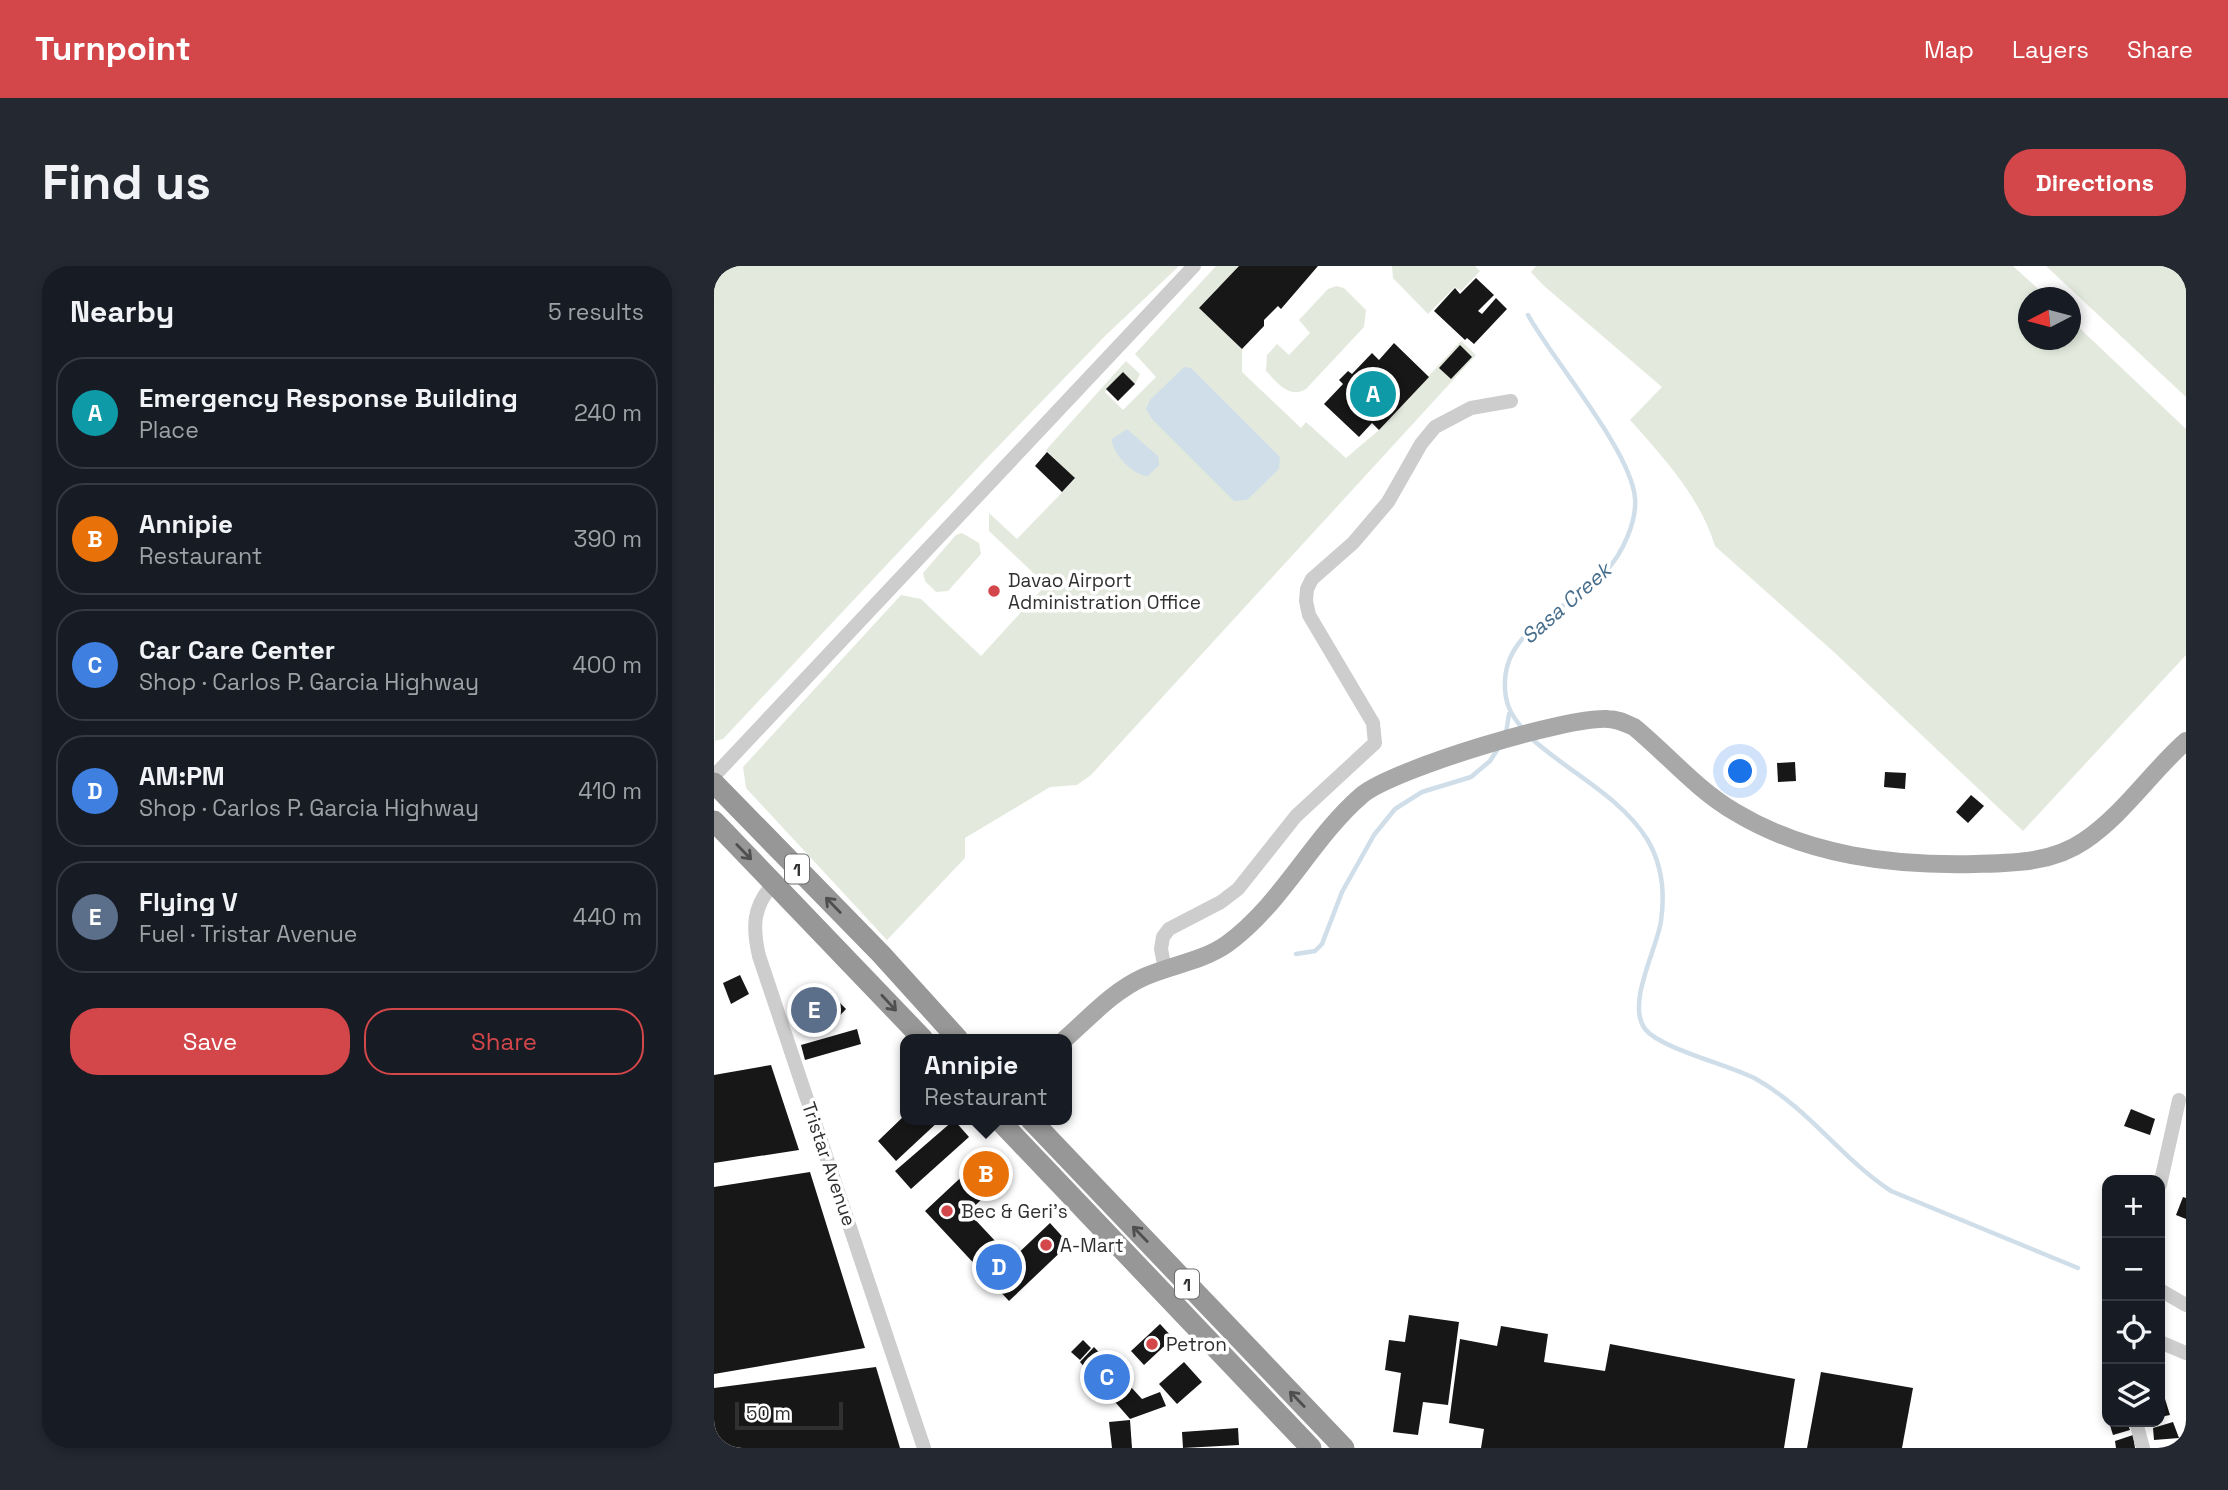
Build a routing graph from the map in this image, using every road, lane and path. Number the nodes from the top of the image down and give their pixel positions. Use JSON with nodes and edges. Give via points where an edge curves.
{"nodes":[{"id":1,"x":1194,"y":266,"type":"edge"},
{"id":2,"x":1511,"y":401,"type":"dead end"},
{"id":3,"x":2186,"y":741,"type":"edge"},
{"id":4,"x":714,"y":776,"type":"edge"},
{"id":5,"x":714,"y":783,"type":"edge"},
{"id":6,"x":714,"y":821,"type":"edge"},
{"id":7,"x":774,"y":883,"type":"junction"},
{"id":8,"x":881,"y":954,"type":"junction"},
{"id":9,"x":1165,"y":969,"type":"junction"},
{"id":10,"x":861,"y":973,"type":"junction"},
{"id":11,"x":918,"y":1034,"type":"edge"},
{"id":12,"x":953,"y":1034,"type":"edge"},
{"id":13,"x":1071,"y":1034,"type":"edge"},
{"id":14,"x":2179,"y":1100,"type":"dead end"},
{"id":15,"x":1004,"y":1125,"type":"edge"},
{"id":16,"x":1036,"y":1125,"type":"edge"},
{"id":17,"x":1073,"y":1164,"type":"junction"},
{"id":18,"x":2162,"y":1175,"type":"edge"},
{"id":19,"x":1056,"y":1180,"type":"junction"},
{"id":20,"x":2165,"y":1293,"type":"edge"},
{"id":21,"x":2186,"y":1305,"type":"edge"},
{"id":22,"x":2165,"y":1344,"type":"edge"},
{"id":23,"x":2186,"y":1353,"type":"edge"},
{"id":24,"x":2137,"y":1427,"type":"edge"},
{"id":25,"x":924,"y":1448,"type":"edge"},
{"id":26,"x":1311,"y":1448,"type":"edge"},
{"id":27,"x":1344,"y":1448,"type":"edge"},
{"id":28,"x":2143,"y":1448,"type":"edge"}],
"edges":[{"from":1,"to":4,"type":"street"},
{"from":2,"to":9,"type":"street","via":[[1471,408],[1435,426],[1388,502],[1353,543],[1312,579],[1306,601],[1309,615],[1373,723],[1375,743],[1296,816],[1238,889],[1169,929],[1161,949]]},
{"from":3,"to":9,"type":"main road","via":[[2098,831],[2064,852],[2013,863],[1932,865],[1855,858],[1739,815],[1641,732],[1622,722],[1594,719],[1550,728],[1390,777],[1364,794],[1275,900],[1226,945]]},
{"from":8,"to":5,"type":"highway","number":"1","one_way":true},
{"from":6,"to":7,"type":"highway","number":"1","one_way":true},
{"from":7,"to":10,"type":"highway","number":"1"},
{"from":7,"to":25,"type":"street","name":"Tristar Avenue","via":[[756,911],[759,956]]},
{"from":8,"to":10,"type":"highway"},
{"from":8,"to":12,"type":"highway","number":"1"},
{"from":9,"to":13,"type":"main road","via":[[1126,986]]},
{"from":10,"to":11,"type":"highway","number":"1","one_way":true},
{"from":14,"to":18,"type":"street"},
{"from":15,"to":19,"type":"highway","number":"1"},
{"from":16,"to":17,"type":"highway","number":"1"},
{"from":17,"to":19,"type":"highway"},
{"from":27,"to":17,"type":"highway","number":"1","one_way":true},
{"from":19,"to":26,"type":"highway","number":"1"},
{"from":20,"to":21,"type":"street"},
{"from":22,"to":23,"type":"street"},
{"from":24,"to":28,"type":"street"}]}
